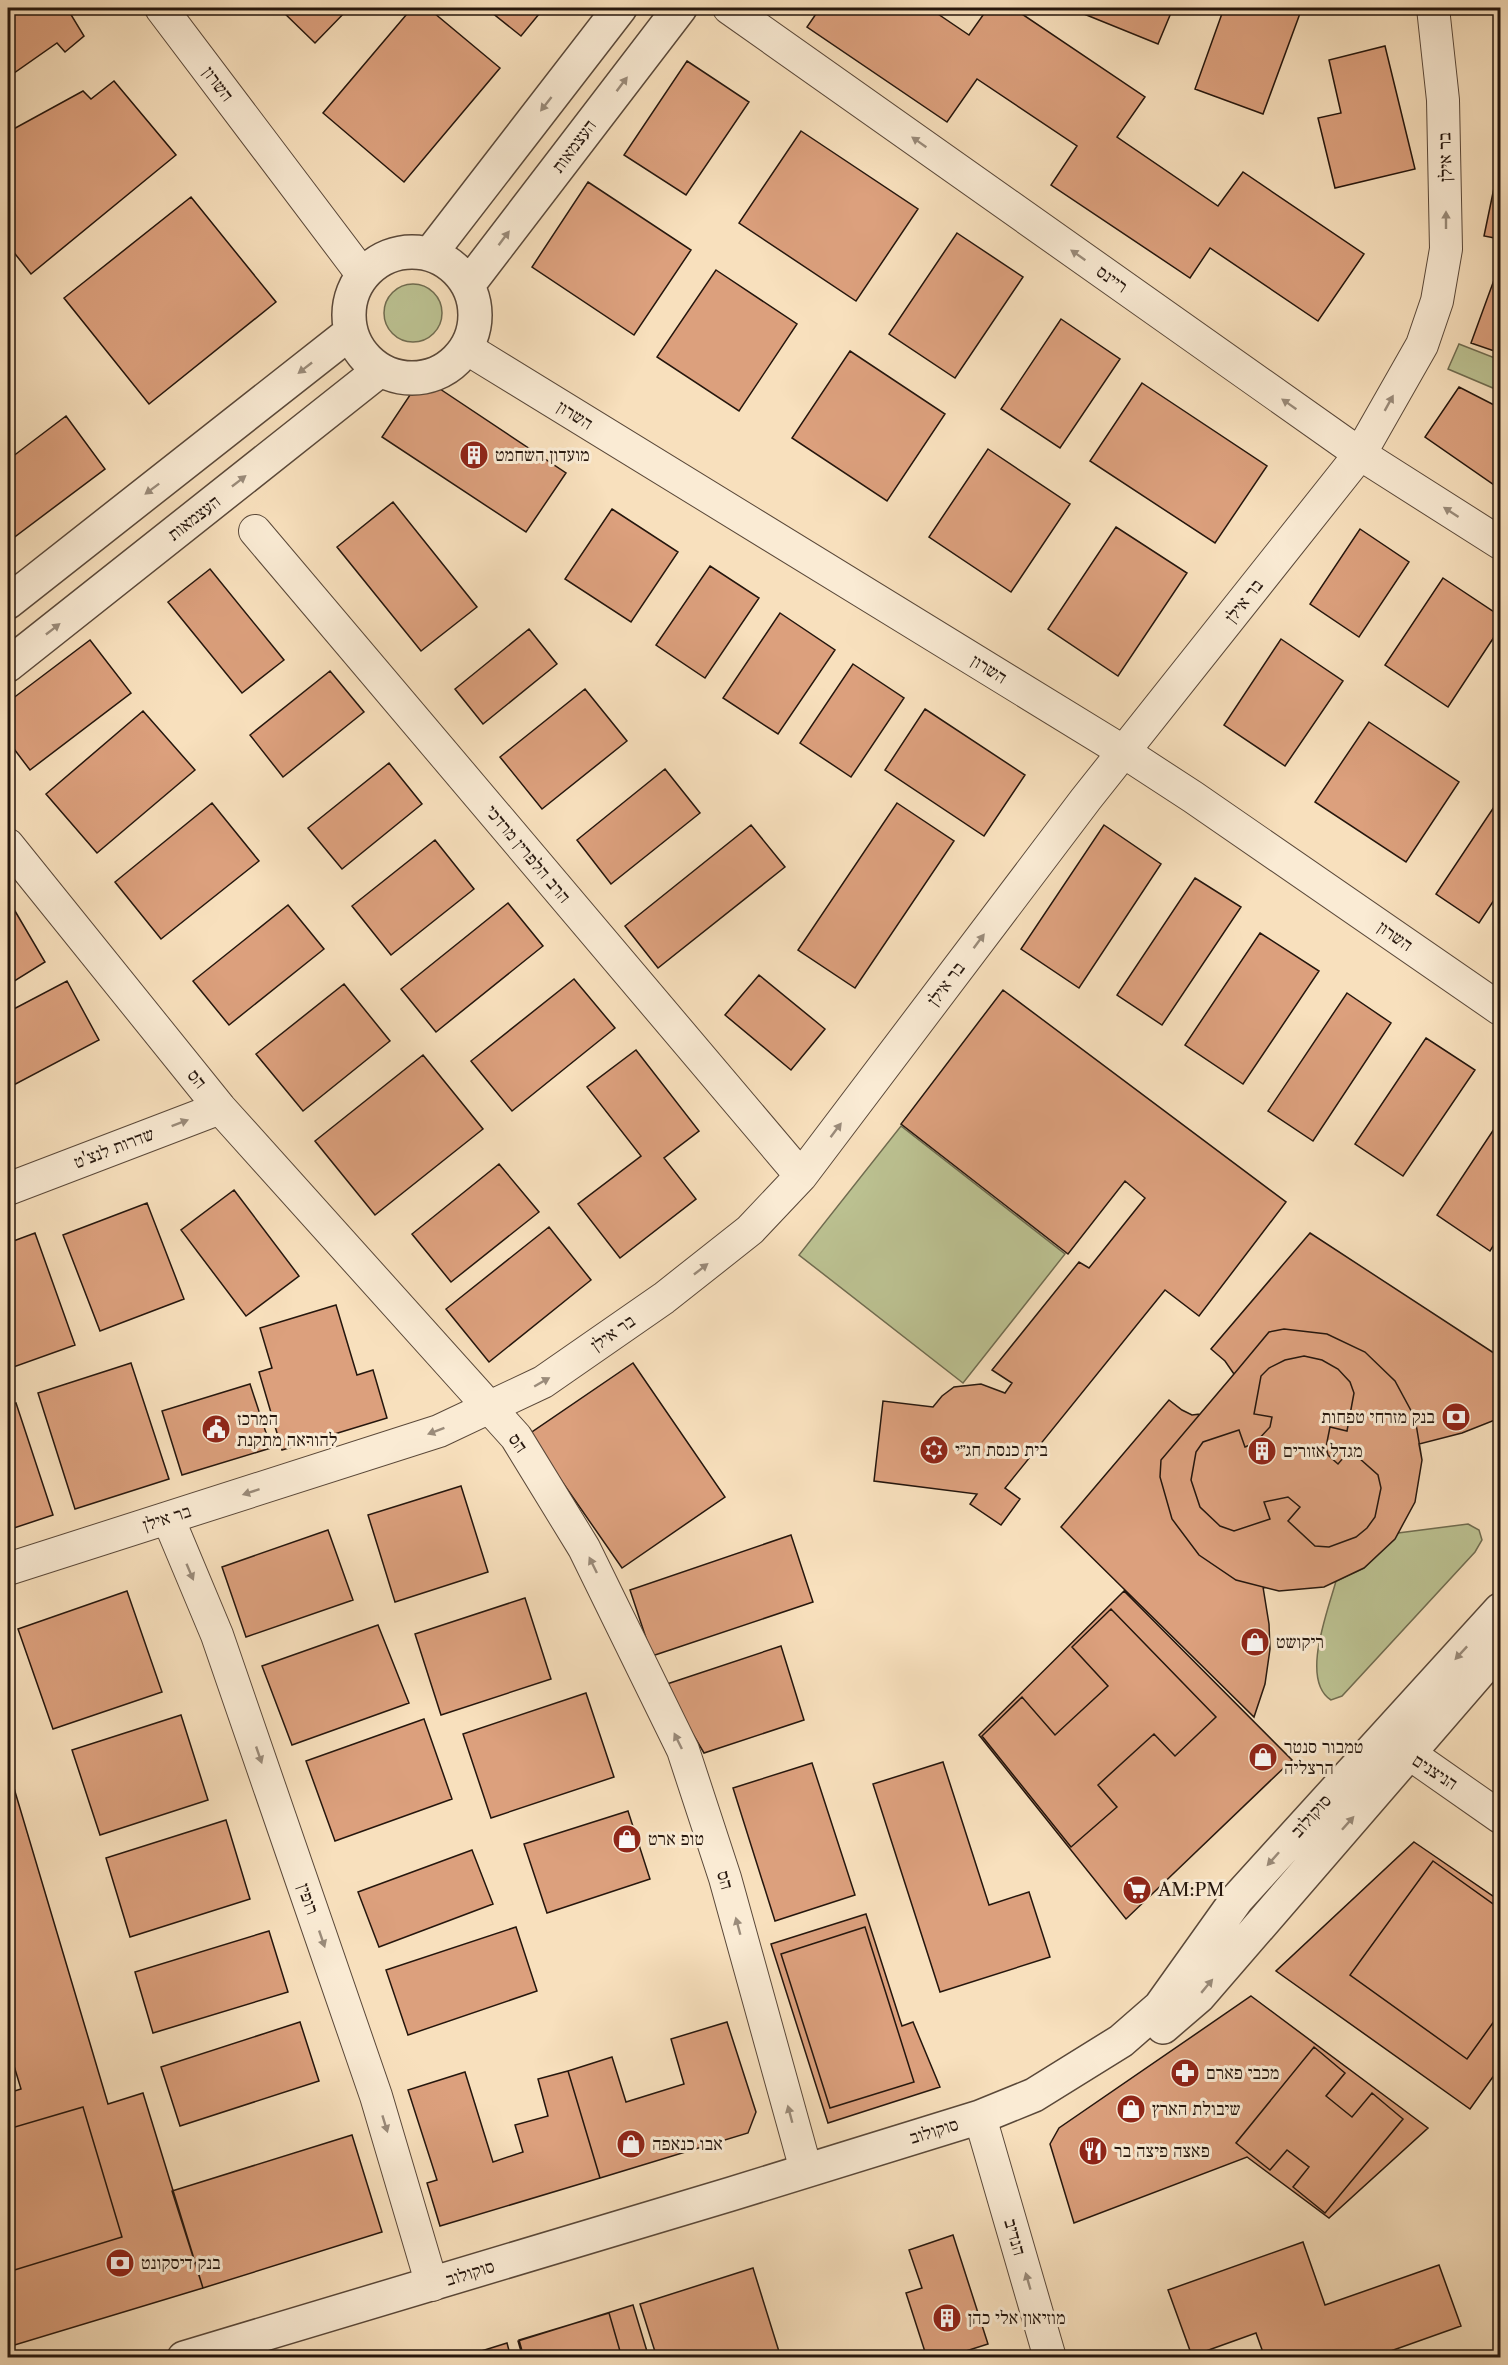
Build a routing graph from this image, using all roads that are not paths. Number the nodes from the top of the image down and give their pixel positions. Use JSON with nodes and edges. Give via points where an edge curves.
{"nodes":[{"id":1,"x":161,"y":8,"type":"edge"},
{"id":2,"x":620,"y":8,"type":"edge"},
{"id":3,"x":681,"y":8,"type":"edge"},
{"id":4,"x":729,"y":8,"type":"edge"},
{"id":5,"x":1433,"y":8,"type":"edge"},
{"id":6,"x":430,"y":254,"type":"junction"},
{"id":7,"x":362,"y":274,"type":"junction"},
{"id":8,"x":468,"y":285,"type":"junction"},
{"id":9,"x":351,"y":332,"type":"junction"},
{"id":10,"x":466,"y":348,"type":"junction"},
{"id":11,"x":380,"y":370,"type":"junction"},
{"id":12,"x":1360,"y":454,"type":"junction"},
{"id":13,"x":255,"y":531,"type":"dead end"},
{"id":14,"x":1500,"y":543,"type":"edge"},
{"id":15,"x":8,"y":602,"type":"edge"},
{"id":16,"x":8,"y":665,"type":"edge"},
{"id":17,"x":1124,"y":752,"type":"junction"},
{"id":18,"x":8,"y":845,"type":"edge"},
{"id":19,"x":1500,"y":1009,"type":"edge"},
{"id":20,"x":220,"y":1108,"type":"junction"},
{"id":21,"x":801,"y":1176,"type":"junction"},
{"id":22,"x":8,"y":1189,"type":"edge"},
{"id":23,"x":489,"y":1407,"type":"junction"},
{"id":24,"x":168,"y":1518,"type":"junction"},
{"id":25,"x":8,"y":1569,"type":"edge"},
{"id":26,"x":1500,"y":1610,"type":"edge"},
{"id":27,"x":1500,"y":1648,"type":"edge"},
{"id":28,"x":1410,"y":1754,"type":"junction"},
{"id":29,"x":1362,"y":1759,"type":"junction"},
{"id":30,"x":1500,"y":1817,"type":"edge"},
{"id":31,"x":982,"y":2125,"type":"junction"},
{"id":32,"x":806,"y":2170,"type":"junction"},
{"id":33,"x":432,"y":2285,"type":"junction"},
{"id":34,"x":184,"y":2358,"type":"edge"},
{"id":35,"x":245,"y":2358,"type":"edge"},
{"id":36,"x":1050,"y":2358,"type":"edge"}],
"edges":[{"from":1,"to":7,"type":"street","name":"השרון"},
{"from":2,"to":6,"type":"street","one_way":true},
{"from":8,"to":3,"type":"street","name":"העצמאות","one_way":true},
{"from":12,"to":4,"type":"street","name":"ריינס","one_way":true},
{"from":12,"to":5,"type":"street","name":"בר אילן","one_way":true,"via":[[1422,345],[1437,302],[1446,249],[1444,132]]},
{"from":6,"to":7,"type":"street","via":[[393,254]]},
{"from":6,"to":8,"type":"street","via":[[445,260]]},
{"from":7,"to":9,"type":"street","via":[[348,305]]},
{"from":8,"to":10,"type":"street","via":[[475,316]]},
{"from":9,"to":11,"type":"street","via":[[364,357]]},
{"from":9,"to":15,"type":"street","one_way":true},
{"from":10,"to":11,"type":"street","via":[[437,373],[418,378],[398,377]]},
{"from":10,"to":17,"type":"street","name":"השרון"},
{"from":16,"to":11,"type":"street","name":"העצמאות","one_way":true},
{"from":14,"to":12,"type":"street","name":"ריינס","one_way":true},
{"from":12,"to":17,"type":"street","name":"בר אילן"},
{"from":13,"to":21,"type":"street","name":"הרב הלפרין מרדכי"},
{"from":17,"to":19,"type":"street","name":"השרון"},
{"from":21,"to":17,"type":"street","name":"בר אילן","one_way":true},
{"from":18,"to":20,"type":"street","name":"הס"},
{"from":22,"to":20,"type":"street","name":"שדרות לנצ'ט","one_way":true},
{"from":20,"to":23,"type":"street","name":"הס"},
{"from":23,"to":21,"type":"street","name":"בר אילן","one_way":true,"via":[[543,1382],[664,1298],[750,1230]]},
{"from":23,"to":24,"type":"street","name":"בר אילן","one_way":true,"via":[[439,1431]]},
{"from":32,"to":23,"type":"street","name":"הס","one_way":true,"via":[[725,1878],[683,1750],[584,1548],[516,1437]]},
{"from":24,"to":25,"type":"street","name":"בר אילן"},
{"from":24,"to":33,"type":"street","name":"רופין","one_way":true,"via":[[217,1635],[376,2096]]},
{"from":26,"to":29,"type":"street","name":"סוקולוב","one_way":true},
{"from":27,"to":28,"type":"street","name":"סוקולוב"},
{"from":28,"to":29,"type":"street","name":"הניצנים"},
{"from":28,"to":30,"type":"street","name":"הניצנים"},
{"from":31,"to":28,"type":"street","name":"סוקולוב","one_way":true,"via":[[1012,2123],[1103,2073],[1199,1996]]},
{"from":29,"to":31,"type":"street","name":"סוקולוב","one_way":true,"via":[[1237,1899],[1160,2007],[1121,2042]]},
{"from":31,"to":32,"type":"street","name":"סוקולוב"},
{"from":31,"to":35,"type":"street","name":"סוקולוב"},
{"from":36,"to":31,"type":"street","name":"הנדיב","one_way":true},
{"from":32,"to":33,"type":"street","name":"סוקולוב"},
{"from":33,"to":34,"type":"street","name":"סוקולוב"}]}
